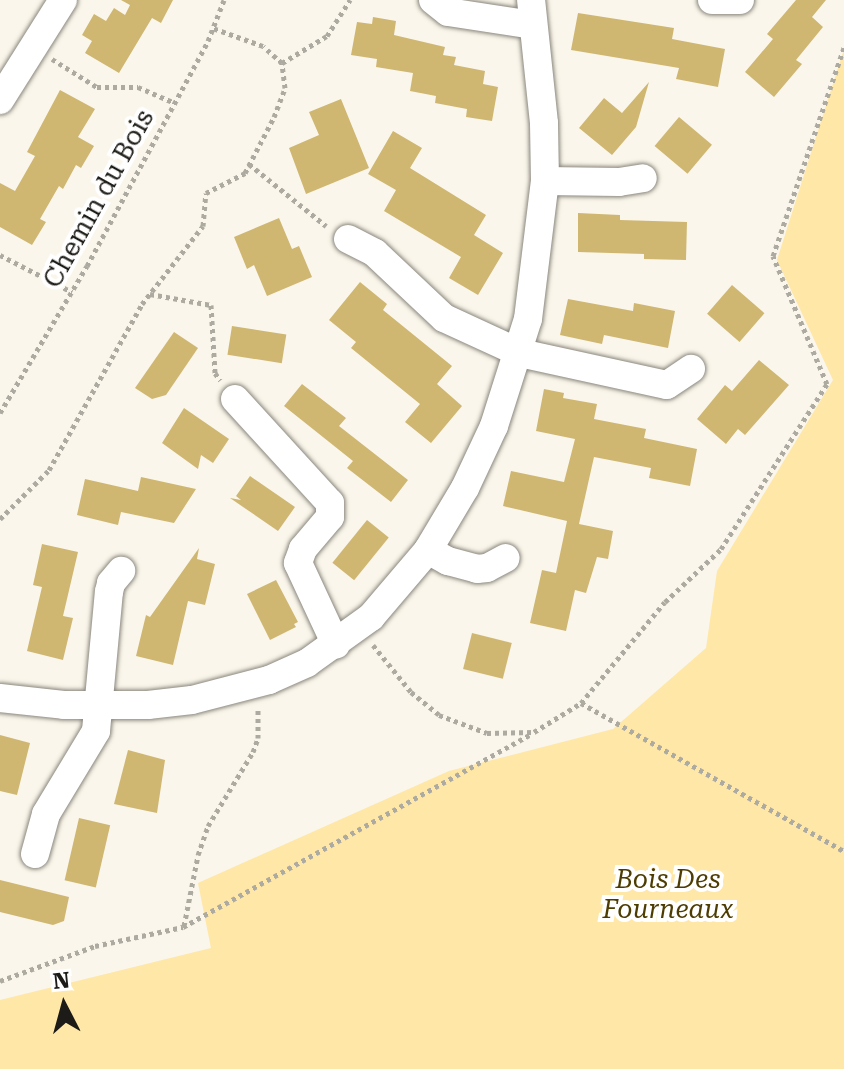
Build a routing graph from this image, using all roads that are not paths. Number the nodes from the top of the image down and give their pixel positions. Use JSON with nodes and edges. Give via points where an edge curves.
{"nodes":[{"id":1,"x":63,"y":0,"type":"edge"},
{"id":2,"x":433,"y":0,"type":"edge"},
{"id":3,"x":712,"y":0,"type":"edge"},
{"id":4,"x":740,"y":0,"type":"edge"},
{"id":5,"x":532,"y":12,"type":"edge"},
{"id":6,"x":0,"y":100,"type":"edge"},
{"id":7,"x":643,"y":178,"type":"dead end"},
{"id":8,"x":545,"y":181,"type":"junction"},
{"id":9,"x":348,"y":239,"type":"road end"},
{"id":10,"x":520,"y":353,"type":"junction"},
{"id":11,"x":691,"y":369,"type":"dead end"},
{"id":12,"x":235,"y":399,"type":"road end"},
{"id":13,"x":428,"y":550,"type":"junction"},
{"id":14,"x":506,"y":558,"type":"dead end"},
{"id":15,"x":121,"y":571,"type":"dead end"},
{"id":16,"x":336,"y":645,"type":"junction"},
{"id":17,"x":0,"y":698,"type":"edge"},
{"id":18,"x":99,"y":706,"type":"junction"},
{"id":19,"x":35,"y":854,"type":"dead end"}],
"edges":[{"from":1,"to":6,"type":"street"},
{"from":2,"to":5,"type":"street","via":[[448,12]]},
{"from":3,"to":4,"type":"street"},
{"from":5,"to":8,"type":"street"},
{"from":7,"to":8,"type":"street"},
{"from":8,"to":10,"type":"street"},
{"from":9,"to":10,"type":"street","via":[[375,253],[444,318]]},
{"from":10,"to":11,"type":"street","via":[[667,385]]},
{"from":10,"to":13,"type":"street","via":[[471,476]]},
{"from":12,"to":16,"type":"street","via":[[330,503],[330,517],[298,563]]},
{"from":13,"to":14,"type":"street","via":[[477,569]]},
{"from":13,"to":16,"type":"street","via":[[371,617]]},
{"from":15,"to":18,"type":"street","via":[[109,592]]},
{"from":16,"to":18,"type":"street","via":[[243,689],[177,702]]},
{"from":17,"to":18,"type":"street"},
{"from":18,"to":19,"type":"street","via":[[96,731],[46,814]]}]}
